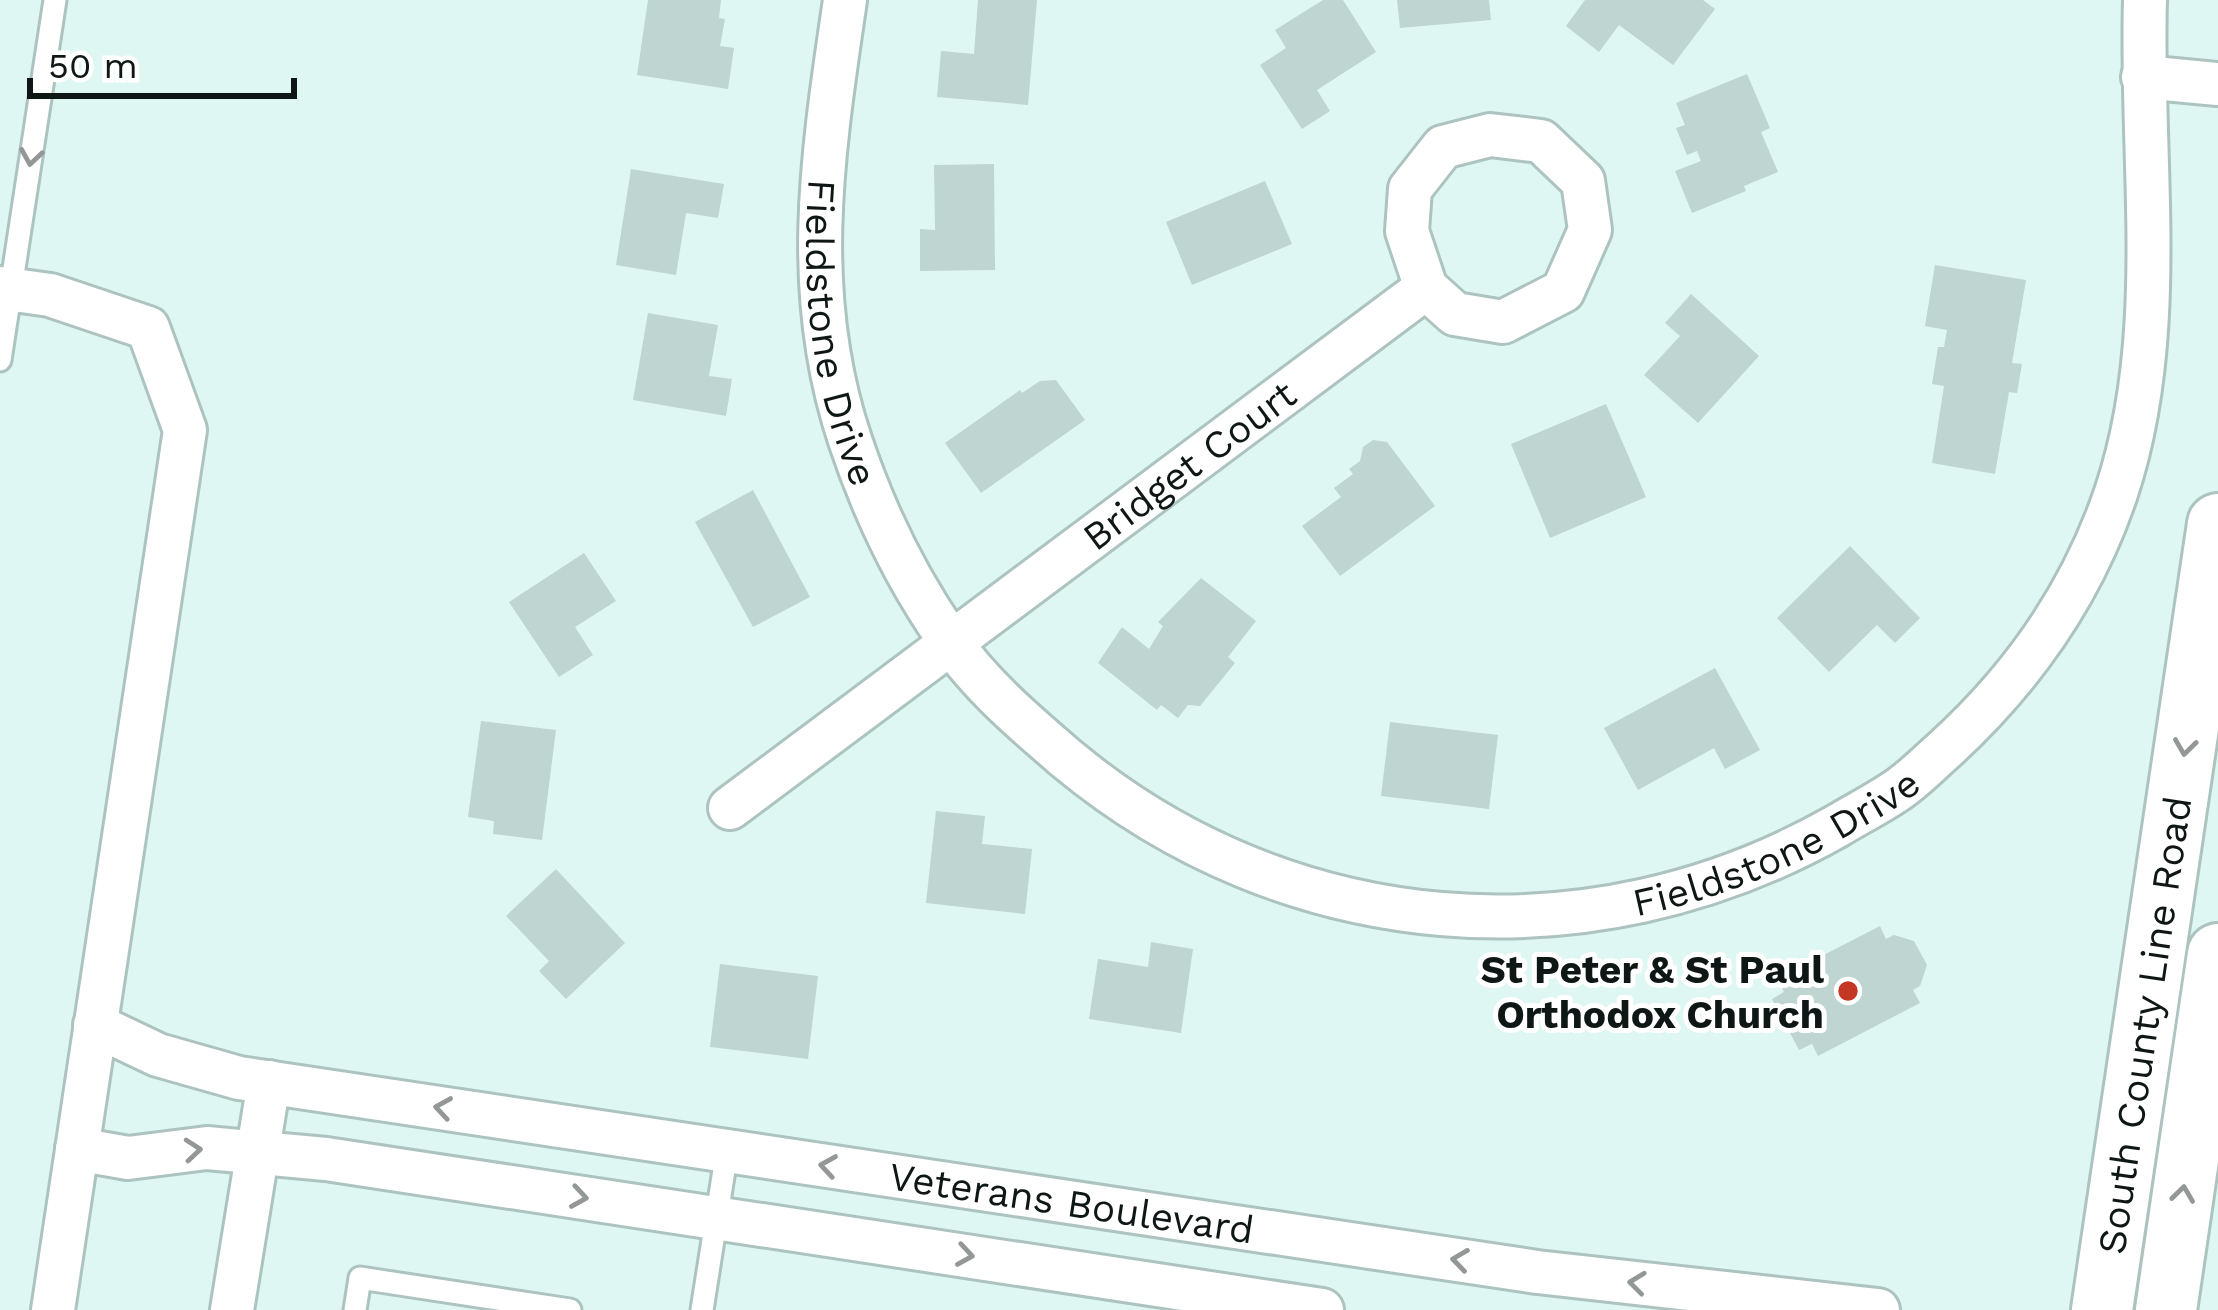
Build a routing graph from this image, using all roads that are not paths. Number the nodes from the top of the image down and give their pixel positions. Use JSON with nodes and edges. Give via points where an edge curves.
{"nodes":[{"id":1,"x":55,"y":0,"type":"edge"},
{"id":2,"x":845,"y":0,"type":"edge"},
{"id":3,"x":2145,"y":0,"type":"edge"},
{"id":4,"x":2143,"y":77,"type":"junction"},
{"id":5,"x":2218,"y":84,"type":"edge"},
{"id":6,"x":1426,"y":288,"type":"junction"},
{"id":7,"x":5,"y":289,"type":"edge"},
{"id":8,"x":0,"y":360,"type":"edge"},
{"id":9,"x":2218,"y":524,"type":"edge"},
{"id":10,"x":951,"y":643,"type":"junction"},
{"id":11,"x":730,"y":808,"type":"dead end"},
{"id":12,"x":2218,"y":954,"type":"edge"},
{"id":13,"x":95,"y":1025,"type":"junction"},
{"id":14,"x":269,"y":1082,"type":"junction"},
{"id":15,"x":77,"y":1149,"type":"junction"},
{"id":16,"x":728,"y":1150,"type":"junction"},
{"id":17,"x":257,"y":1153,"type":"junction"},
{"id":18,"x":717,"y":1218,"type":"junction"},
{"id":19,"x":1193,"y":1221,"type":"junction"},
{"id":20,"x":1181,"y":1300,"type":"edge"},
{"id":21,"x":53,"y":1310,"type":"edge"},
{"id":22,"x":232,"y":1310,"type":"edge"},
{"id":23,"x":355,"y":1310,"type":"edge"},
{"id":24,"x":570,"y":1310,"type":"edge"},
{"id":25,"x":703,"y":1310,"type":"edge"},
{"id":26,"x":1322,"y":1310,"type":"edge"},
{"id":27,"x":1879,"y":1310,"type":"edge"},
{"id":28,"x":2102,"y":1310,"type":"edge"},
{"id":29,"x":2166,"y":1310,"type":"edge"}],
"edges":[{"from":1,"to":7,"type":"lane","one_way":true},
{"from":2,"to":10,"type":"street","name":"Fieldstone Drive","via":[[819,200],[824,321],[869,493]]},
{"from":3,"to":4,"type":"street","name":"Fieldstone Drive"},
{"from":4,"to":5,"type":"street"},
{"from":4,"to":10,"type":"street","name":"Fieldstone Drive","via":[[2145,350],[2131,442],[2088,562],[2019,673],[1976,721],[1898,791],[1774,858],[1652,900],[1565,914],[1421,913],[1334,897],[1215,855],[1113,797],[1022,721]]},
{"from":6,"to":6,"type":"street","via":[[1456,314],[1503,322],[1563,291],[1590,230],[1583,182],[1541,142],[1490,135],[1443,147],[1410,190],[1407,231]]},
{"from":6,"to":10,"type":"street","name":"Bridget Court"},
{"from":7,"to":8,"type":"lane"},
{"from":7,"to":13,"type":"street","via":[[50,295],[148,328],[184,430]]},
{"from":9,"to":28,"type":"main road","name":"South County Line Road","one_way":true},
{"from":10,"to":11,"type":"street"},
{"from":29,"to":12,"type":"main road","name":"South County Line Road","one_way":true},
{"from":13,"to":14,"type":"street","name":"Veterans Boulevard","via":[[158,1055]]},
{"from":13,"to":15,"type":"street"},
{"from":16,"to":14,"type":"street","name":"Veterans Boulevard","one_way":true},
{"from":14,"to":17,"type":"street"},
{"from":15,"to":17,"type":"street","name":"Veterans Boulevard","one_way":true,"via":[[128,1158],[207,1148]]},
{"from":15,"to":21,"type":"street"},
{"from":16,"to":18,"type":"lane"},
{"from":19,"to":16,"type":"street","name":"Veterans Boulevard","one_way":true},
{"from":17,"to":18,"type":"street","name":"Veterans Boulevard","one_way":true},
{"from":17,"to":22,"type":"street"},
{"from":18,"to":20,"type":"street","name":"Veterans Boulevard","one_way":true},
{"from":18,"to":25,"type":"lane"},
{"from":19,"to":20,"type":"street"},
{"from":27,"to":19,"type":"street","name":"Veterans Boulevard","one_way":true,"via":[[1538,1272]]},
{"from":20,"to":26,"type":"street","name":"Veterans Boulevard"},
{"from":23,"to":24,"type":"lane","via":[[359,1278]]}]}
